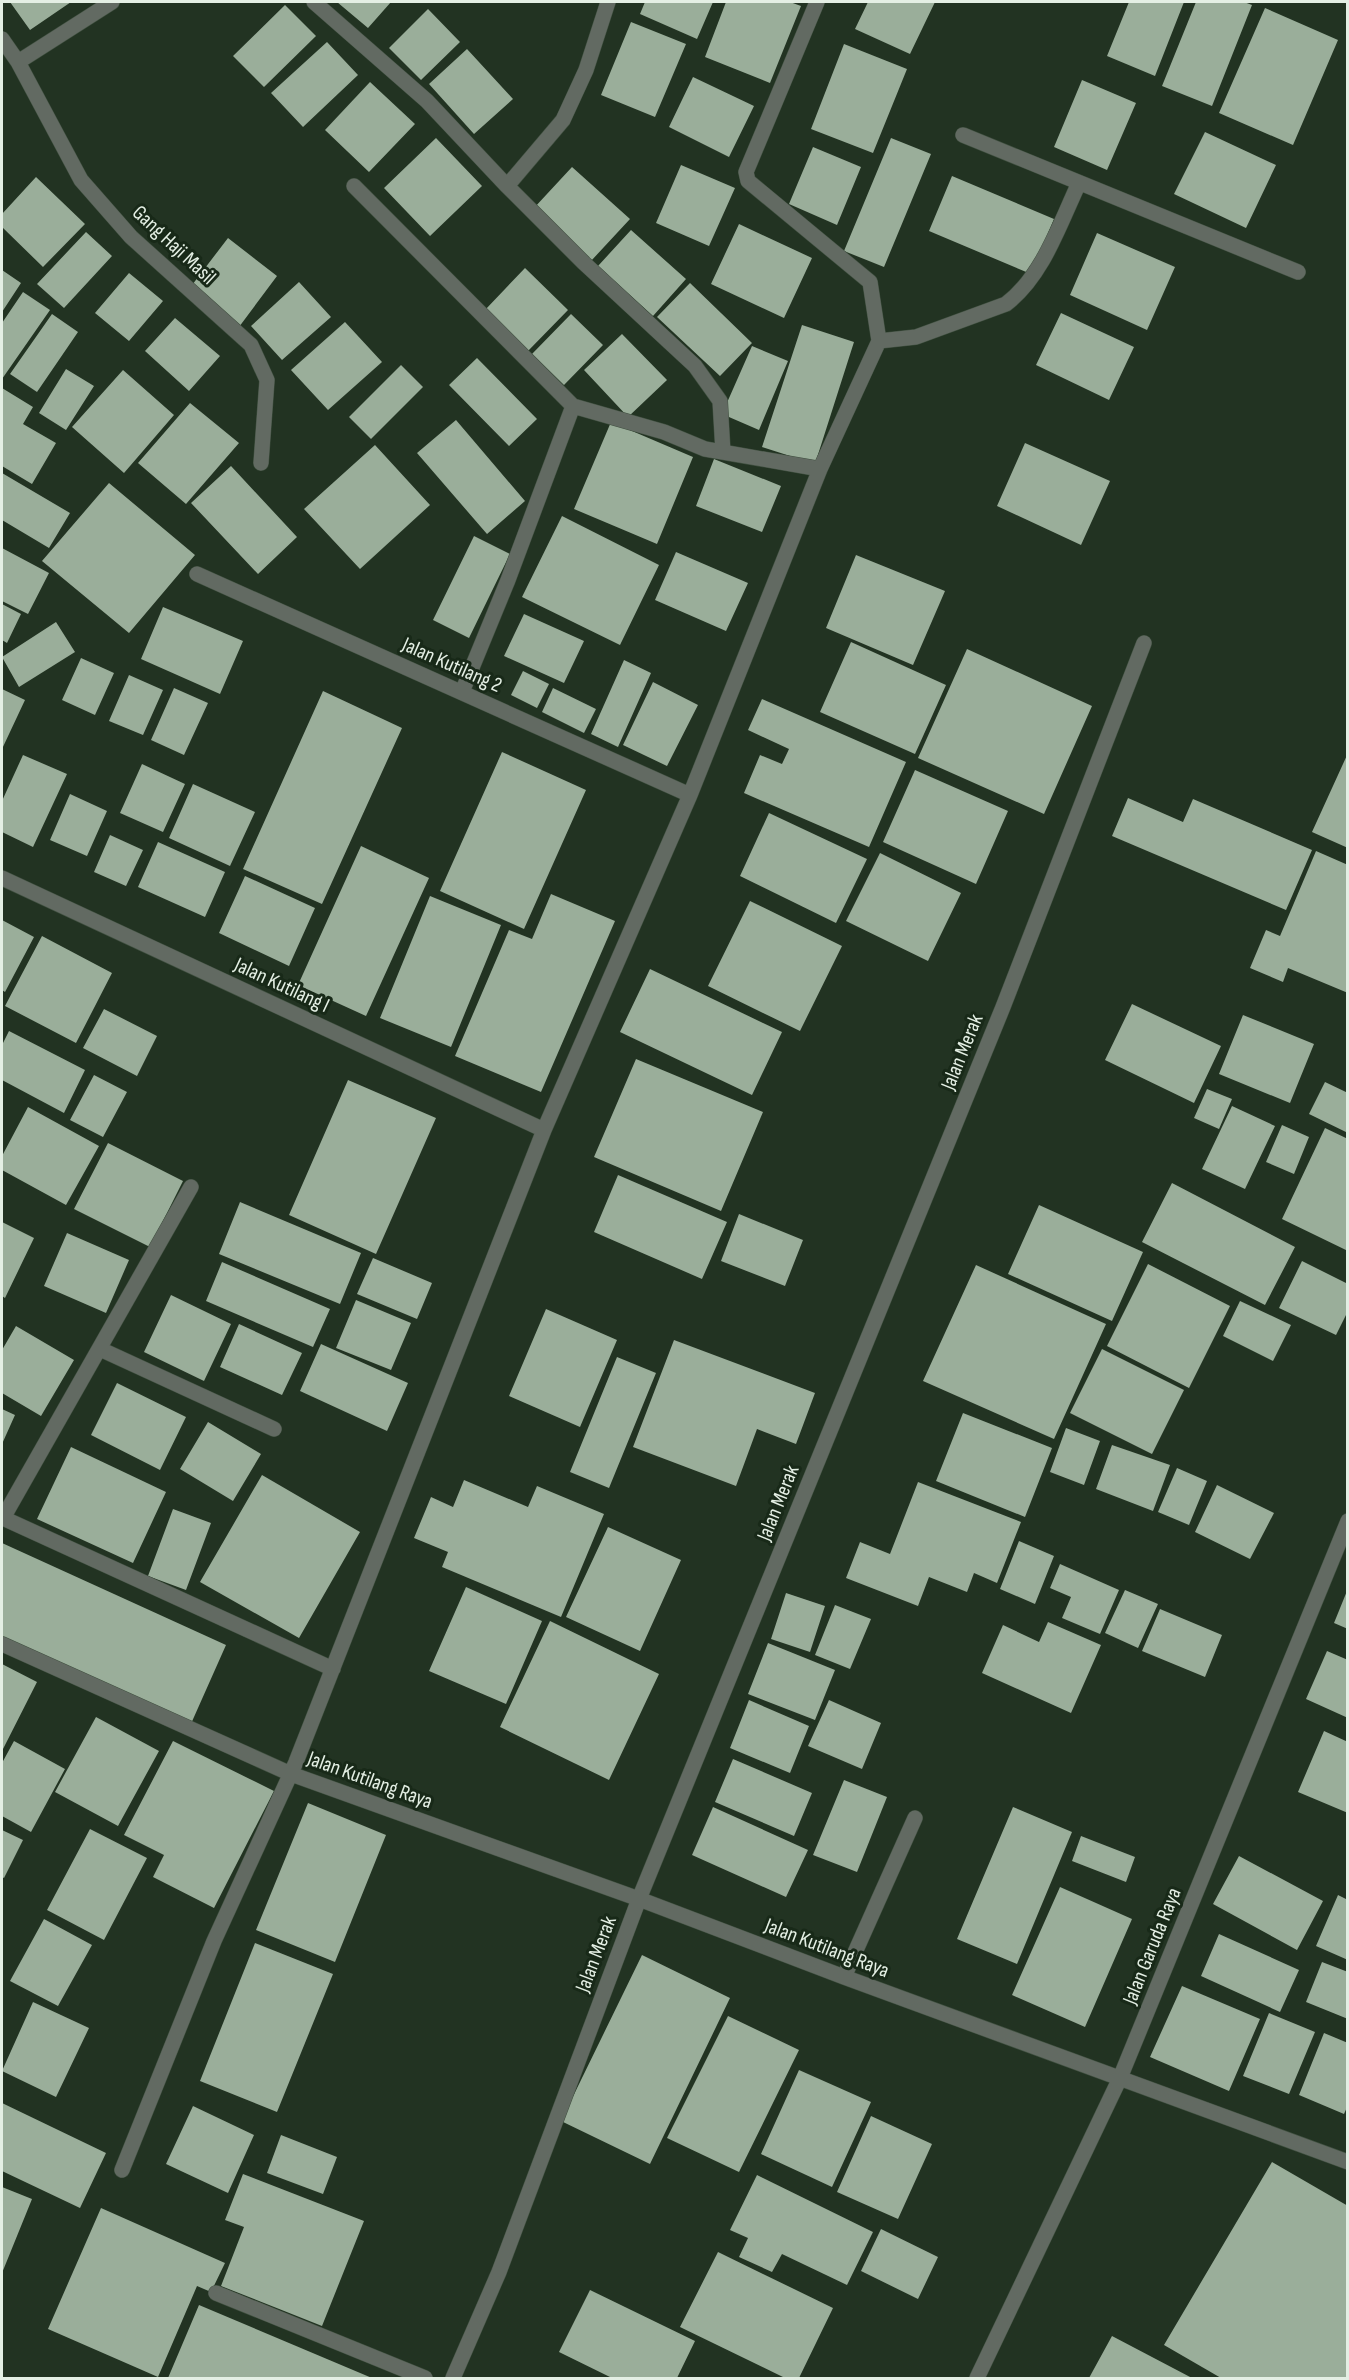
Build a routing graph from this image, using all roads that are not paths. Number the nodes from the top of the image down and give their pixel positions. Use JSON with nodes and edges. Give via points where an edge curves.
{"nodes":[{"id":1,"x":112,"y":2,"type":"edge"},
{"id":2,"x":314,"y":2,"type":"edge"},
{"id":3,"x":608,"y":2,"type":"edge"},
{"id":4,"x":817,"y":2,"type":"edge"},
{"id":5,"x":2,"y":39,"type":"edge"},
{"id":6,"x":18,"y":62,"type":"junction"},
{"id":7,"x":963,"y":135,"type":"dead end"},
{"id":8,"x":1079,"y":183,"type":"junction"},
{"id":9,"x":354,"y":186,"type":"dead end"},
{"id":10,"x":507,"y":186,"type":"junction"},
{"id":11,"x":1298,"y":272,"type":"dead end"},
{"id":12,"x":879,"y":341,"type":"junction"},
{"id":13,"x":573,"y":406,"type":"junction"},
{"id":14,"x":723,"y":452,"type":"junction"},
{"id":15,"x":261,"y":463,"type":"dead end"},
{"id":16,"x":820,"y":469,"type":"junction"},
{"id":17,"x":197,"y":573,"type":"dead end"},
{"id":18,"x":1144,"y":643,"type":"dead end"},
{"id":19,"x":462,"y":692,"type":"junction"},
{"id":20,"x":690,"y":795,"type":"junction"},
{"id":21,"x":2,"y":878,"type":"edge"},
{"id":22,"x":544,"y":1130,"type":"junction"},
{"id":23,"x":191,"y":1187,"type":"dead end"},
{"id":24,"x":100,"y":1349,"type":"junction"},
{"id":25,"x":274,"y":1429,"type":"dead end"},
{"id":26,"x":1347,"y":1521,"type":"edge"},
{"id":27,"x":2,"y":1644,"type":"edge"},
{"id":28,"x":333,"y":1669,"type":"junction"},
{"id":29,"x":291,"y":1774,"type":"junction"},
{"id":30,"x":915,"y":1818,"type":"dead end"},
{"id":31,"x":639,"y":1899,"type":"junction"},
{"id":32,"x":844,"y":1977,"type":"junction"},
{"id":33,"x":1120,"y":2078,"type":"junction"},
{"id":34,"x":1347,"y":2162,"type":"edge"},
{"id":35,"x":122,"y":2170,"type":"dead end"},
{"id":36,"x":216,"y":2293,"type":"dead end"},
{"id":37,"x":425,"y":2379,"type":"edge"},
{"id":38,"x":453,"y":2379,"type":"edge"},
{"id":39,"x":977,"y":2379,"type":"edge"}],
"edges":[{"from":1,"to":6,"type":"street"},
{"from":2,"to":10,"type":"street","via":[[427,101]]},
{"from":3,"to":10,"type":"street","via":[[586,70],[563,120]]},
{"from":4,"to":12,"type":"street","via":[[746,172],[748,181],[870,282]]},
{"from":5,"to":6,"type":"street","name":"Gang Haji Masil"},
{"from":6,"to":15,"type":"street","name":"Gang Haji Masil","via":[[81,180],[131,237],[251,345],[267,380]]},
{"from":7,"to":8,"type":"street"},
{"from":8,"to":11,"type":"street"},
{"from":8,"to":12,"type":"street","via":[[1035,274],[1017,295],[1006,303],[916,337]]},
{"from":9,"to":13,"type":"street"},
{"from":10,"to":14,"type":"street","via":[[695,366],[720,401]]},
{"from":12,"to":16,"type":"street"},
{"from":13,"to":14,"type":"street"},
{"from":13,"to":19,"type":"street"},
{"from":14,"to":16,"type":"street"},
{"from":16,"to":20,"type":"street"},
{"from":17,"to":19,"type":"street","name":"Jalan Kutilang 2"},
{"from":18,"to":31,"type":"street","name":"Jalan Merak","via":[[1003,1007]]},
{"from":19,"to":20,"type":"street","name":"Jalan Kutilang 2"},
{"from":20,"to":22,"type":"street"},
{"from":21,"to":22,"type":"street","name":"Jalan Kutilang I"},
{"from":22,"to":28,"type":"street"},
{"from":23,"to":24,"type":"street"},
{"from":24,"to":25,"type":"street"},
{"from":24,"to":28,"type":"street","via":[[3,1518]]},
{"from":26,"to":33,"type":"street","name":"Jalan Garuda Raya"},
{"from":27,"to":29,"type":"street","name":"Jalan Kutilang Raya"},
{"from":28,"to":29,"type":"street"},
{"from":29,"to":31,"type":"street","name":"Jalan Kutilang Raya"},
{"from":29,"to":35,"type":"street","via":[[214,1941]]},
{"from":30,"to":32,"type":"street"},
{"from":31,"to":32,"type":"street","name":"Jalan Kutilang Raya"},
{"from":31,"to":38,"type":"street","name":"Jalan Merak","via":[[499,2272]]},
{"from":32,"to":33,"type":"street","name":"Jalan Kutilang Raya"},
{"from":33,"to":34,"type":"street","name":"Jalan Kutilang Raya"},
{"from":33,"to":39,"type":"street","name":"Jalan Garuda Raya"},
{"from":36,"to":37,"type":"street"}]}
